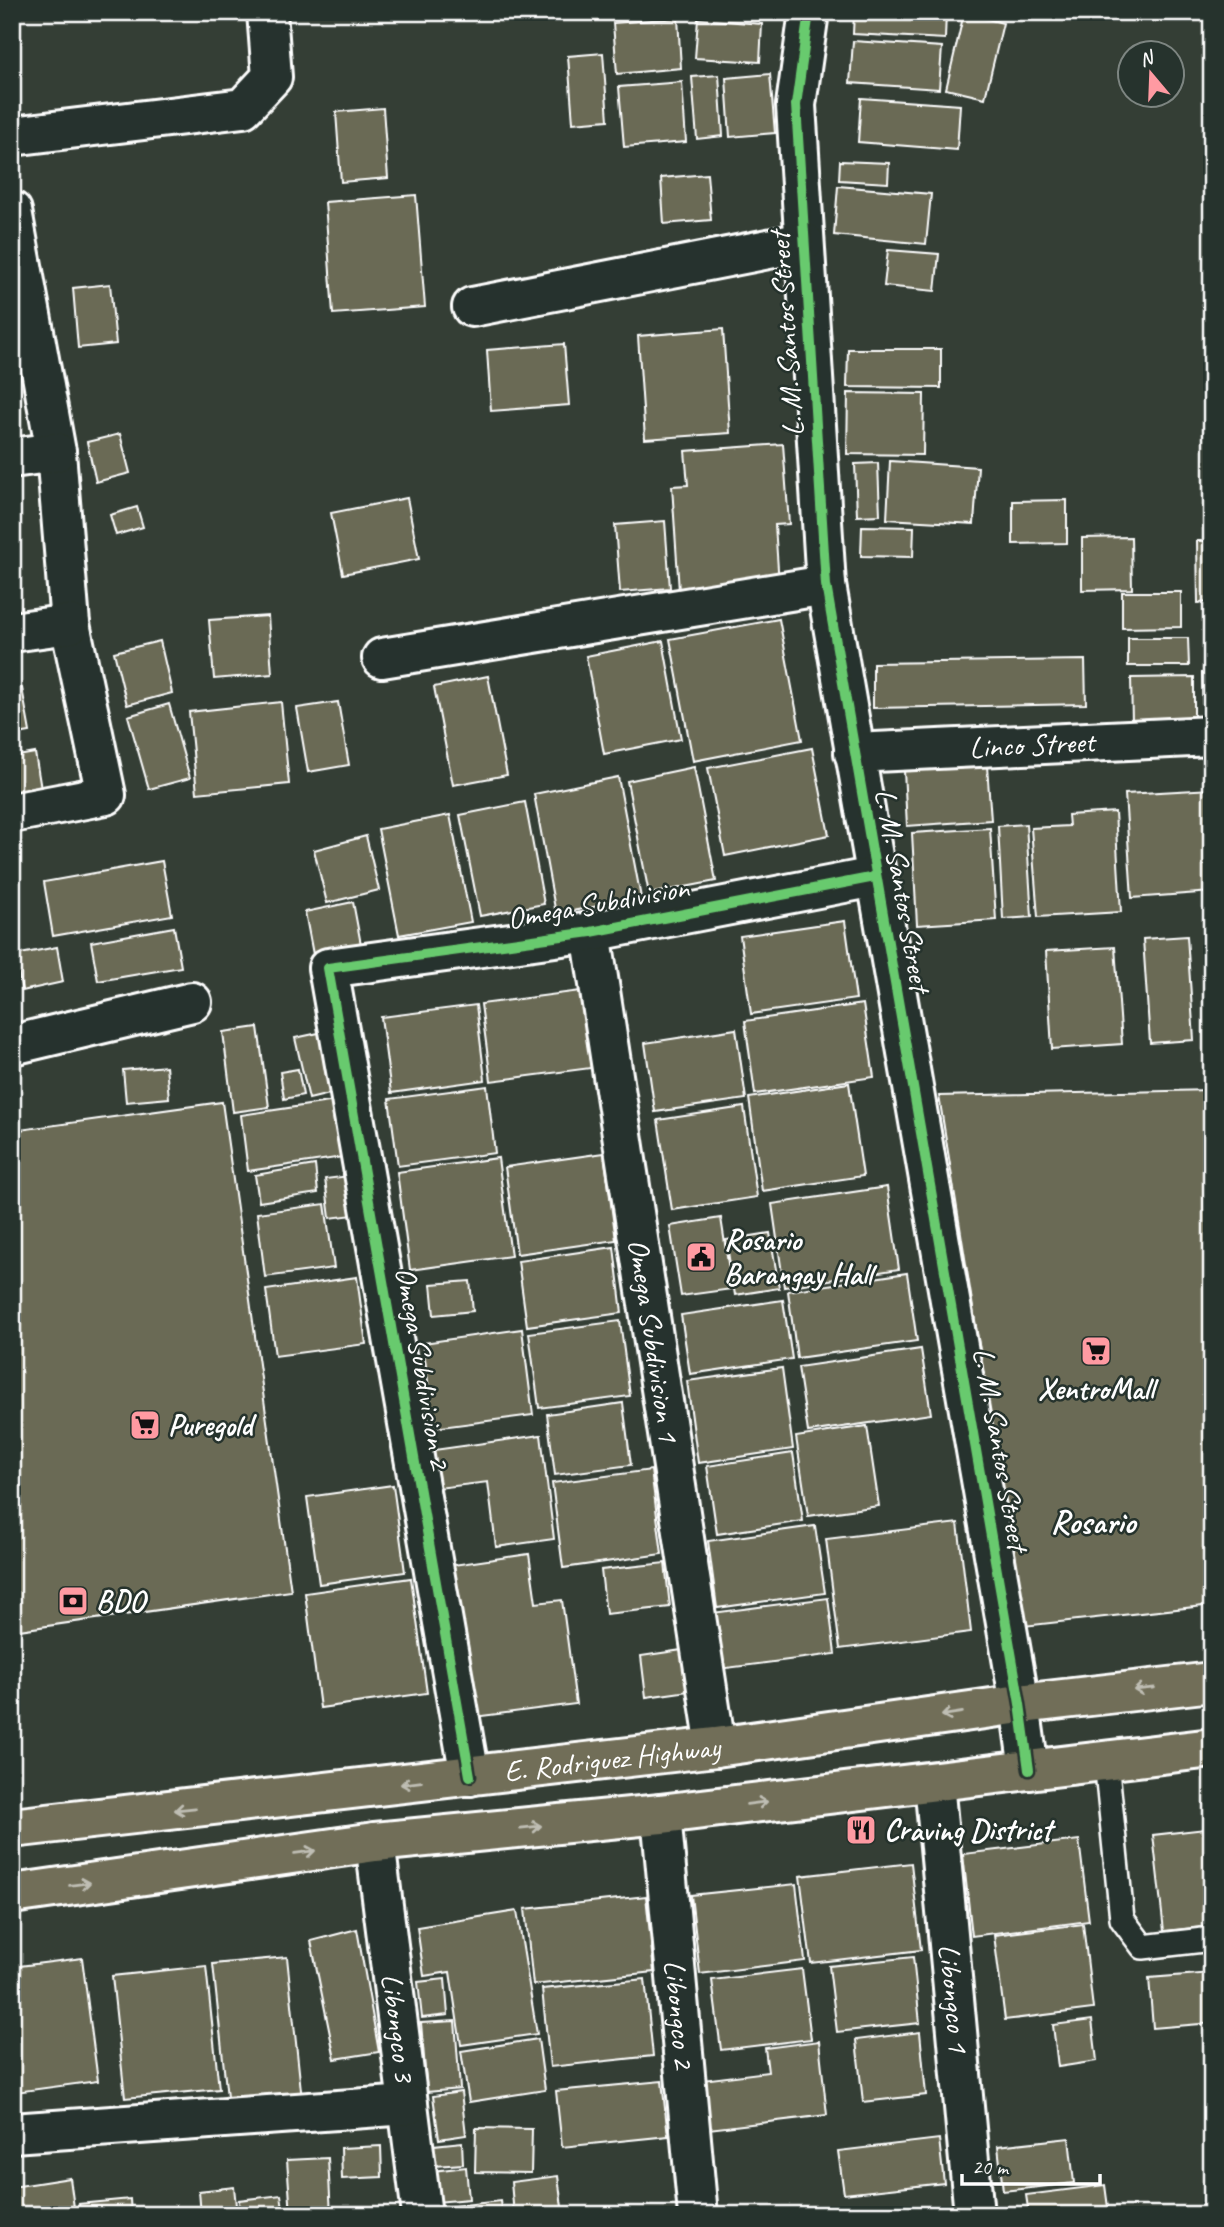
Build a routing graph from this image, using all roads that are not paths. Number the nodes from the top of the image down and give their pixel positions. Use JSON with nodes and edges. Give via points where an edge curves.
{"nodes":[{"id":1,"x":267,"y":12,"type":"edge"},
{"id":2,"x":810,"y":12,"type":"edge"},
{"id":3,"x":12,"y":136,"type":"edge"},
{"id":4,"x":12,"y":211,"type":"edge"},
{"id":5,"x":804,"y":242,"type":"junction"},
{"id":6,"x":472,"y":307,"type":"dead end"},
{"id":7,"x":56,"y":452,"type":"junction"},
{"id":8,"x":12,"y":458,"type":"edge"},
{"id":9,"x":827,"y":585,"type":"junction"},
{"id":10,"x":70,"y":624,"type":"junction"},
{"id":11,"x":12,"y":632,"type":"edge"},
{"id":12,"x":382,"y":658,"type":"dead end"},
{"id":13,"x":1212,"y":736,"type":"edge"},
{"id":14,"x":854,"y":753,"type":"junction"},
{"id":15,"x":12,"y":813,"type":"edge"},
{"id":16,"x":876,"y":877,"type":"junction"},
{"id":17,"x":591,"y":932,"type":"junction"},
{"id":18,"x":328,"y":968,"type":"joint"},
{"id":19,"x":192,"y":1002,"type":"dead end"},
{"id":20,"x":12,"y":1045,"type":"edge"},
{"id":21,"x":1212,"y":1682,"type":"edge"},
{"id":22,"x":1020,"y":1704,"type":"junction"},
{"id":23,"x":716,"y":1747,"type":"junction"},
{"id":24,"x":1212,"y":1748,"type":"edge"},
{"id":25,"x":1106,"y":1761,"type":"junction"},
{"id":26,"x":1029,"y":1770,"type":"junction"},
{"id":27,"x":470,"y":1776,"type":"junction"},
{"id":28,"x":934,"y":1782,"type":"junction"},
{"id":29,"x":661,"y":1814,"type":"junction"},
{"id":30,"x":12,"y":1828,"type":"edge"},
{"id":31,"x":375,"y":1842,"type":"junction"},
{"id":32,"x":12,"y":1894,"type":"edge"},
{"id":33,"x":1212,"y":1939,"type":"edge"},
{"id":34,"x":408,"y":2105,"type":"junction"},
{"id":35,"x":12,"y":2133,"type":"edge"},
{"id":36,"x":422,"y":2215,"type":"edge"},
{"id":37,"x":698,"y":2215,"type":"edge"},
{"id":38,"x":974,"y":2215,"type":"edge"}],
"edges":[{"from":1,"to":3,"type":"street","via":[[272,77],[243,108]]},
{"from":2,"to":5,"type":"street","name":"L. M. Santos Street","via":[[796,104]]},
{"from":4,"to":7,"type":"street"},
{"from":5,"to":6,"type":"street"},
{"from":5,"to":9,"type":"street","name":"L. M. Santos Street"},
{"from":7,"to":8,"type":"street"},
{"from":7,"to":10,"type":"street"},
{"from":9,"to":12,"type":"street"},
{"from":9,"to":14,"type":"street","name":"L. M. Santos Street"},
{"from":10,"to":11,"type":"street"},
{"from":10,"to":15,"type":"street","via":[[106,796]]},
{"from":13,"to":14,"type":"street","name":"Linco Street"},
{"from":14,"to":16,"type":"street","name":"L. M. Santos Street"},
{"from":16,"to":17,"type":"street","name":"Omega Subdivision"},
{"from":16,"to":22,"type":"street","name":"L. M. Santos Street"},
{"from":17,"to":18,"type":"street","name":"Omega Subdivision"},
{"from":17,"to":23,"type":"street","name":"Omega Subdivision 1"},
{"from":18,"to":27,"type":"street","name":"Omega Subdivision 2"},
{"from":19,"to":20,"type":"street"},
{"from":21,"to":22,"type":"main road","name":"E. Rodriguez Highway","one_way":true},
{"from":22,"to":23,"type":"main road","name":"E. Rodriguez Highway","one_way":true},
{"from":22,"to":26,"type":"street","name":"L. M. Santos Street"},
{"from":23,"to":27,"type":"main road","name":"E. Rodriguez Highway"},
{"from":24,"to":25,"type":"main road","name":"E. Rodriguez Highway"},
{"from":25,"to":26,"type":"main road","name":"E. Rodriguez Highway"},
{"from":25,"to":33,"type":"lane","via":[[1122,1919],[1143,1947]]},
{"from":26,"to":28,"type":"main road","name":"E. Rodriguez Highway"},
{"from":27,"to":30,"type":"main road","name":"E. Rodriguez Highway","one_way":true},
{"from":29,"to":28,"type":"main road","name":"E. Rodriguez Highway","one_way":true},
{"from":28,"to":38,"type":"street","name":"Libongco 1"},
{"from":31,"to":29,"type":"main road","name":"E. Rodriguez Highway","one_way":true},
{"from":29,"to":37,"type":"street","name":"Libongco 2"},
{"from":32,"to":31,"type":"main road","name":"E. Rodriguez Highway","one_way":true},
{"from":31,"to":34,"type":"street","name":"Libongco 3"},
{"from":34,"to":35,"type":"street"},
{"from":34,"to":36,"type":"street","name":"Libongco 3"}]}
